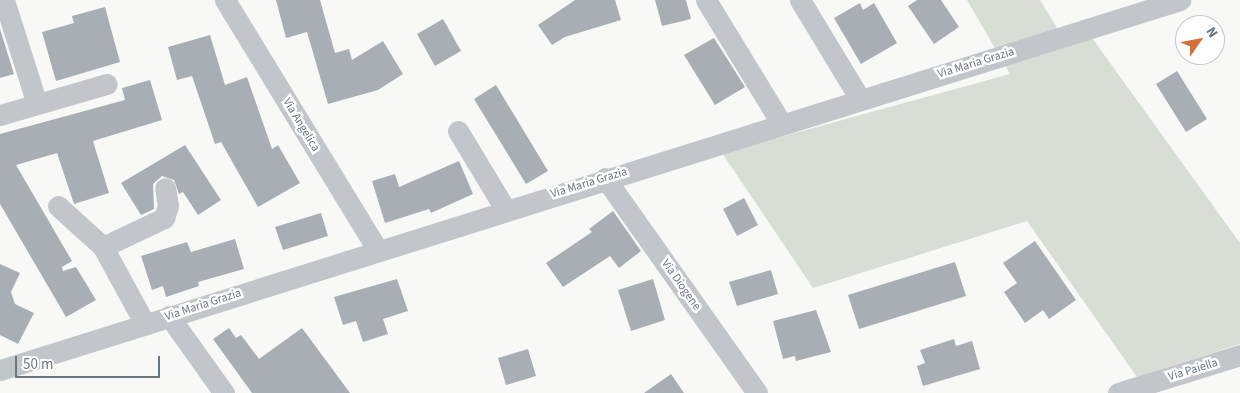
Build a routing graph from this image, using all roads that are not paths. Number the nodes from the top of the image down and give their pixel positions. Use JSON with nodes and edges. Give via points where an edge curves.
{"nodes":[{"id":1,"x":4,"y":0,"type":"edge"},
{"id":2,"x":225,"y":0,"type":"edge"},
{"id":3,"x":706,"y":0,"type":"edge"},
{"id":4,"x":800,"y":0,"type":"edge"},
{"id":5,"x":1180,"y":0,"type":"edge"},
{"id":6,"x":107,"y":84,"type":"dead end"},
{"id":7,"x":860,"y":99,"type":"junction"},
{"id":8,"x":37,"y":104,"type":"junction"},
{"id":9,"x":0,"y":115,"type":"edge"},
{"id":10,"x":781,"y":123,"type":"junction"},
{"id":11,"x":458,"y":131,"type":"dead end"},
{"id":12,"x":605,"y":178,"type":"junction"},
{"id":13,"x":165,"y":188,"type":"dead end"},
{"id":14,"x":58,"y":206,"type":"dead end"},
{"id":15,"x":505,"y":209,"type":"junction"},
{"id":16,"x":103,"y":247,"type":"junction"},
{"id":17,"x":377,"y":249,"type":"junction"},
{"id":18,"x":170,"y":316,"type":"junction"},
{"id":19,"x":145,"y":324,"type":"junction"},
{"id":20,"x":1240,"y":355,"type":"edge"},
{"id":21,"x":0,"y":370,"type":"edge"},
{"id":22,"x":224,"y":393,"type":"edge"},
{"id":23,"x":756,"y":393,"type":"edge"},
{"id":24,"x":1118,"y":393,"type":"edge"}],
"edges":[{"from":1,"to":8,"type":"street"},
{"from":2,"to":17,"type":"street","name":"Via Angelica"},
{"from":3,"to":10,"type":"street"},
{"from":4,"to":7,"type":"street"},
{"from":5,"to":7,"type":"street","name":"Via Maria Grazia"},
{"from":6,"to":8,"type":"street"},
{"from":7,"to":10,"type":"street","name":"Via Maria Grazia"},
{"from":8,"to":9,"type":"street"},
{"from":10,"to":12,"type":"street","name":"Via Maria Grazia"},
{"from":11,"to":15,"type":"street"},
{"from":12,"to":15,"type":"street","name":"Via Maria Grazia"},
{"from":12,"to":23,"type":"street","name":"Via Diogene"},
{"from":13,"to":16,"type":"street","via":[[168,206],[164,218]]},
{"from":14,"to":16,"type":"street"},
{"from":15,"to":17,"type":"street","name":"Via Maria Grazia"},
{"from":16,"to":19,"type":"street"},
{"from":17,"to":18,"type":"street","name":"Via Maria Grazia"},
{"from":18,"to":19,"type":"street","name":"Via Maria Grazia"},
{"from":18,"to":22,"type":"street"},
{"from":19,"to":21,"type":"street","name":"Via Maria Grazia"},
{"from":20,"to":24,"type":"street","name":"Via Paiella"}]}
